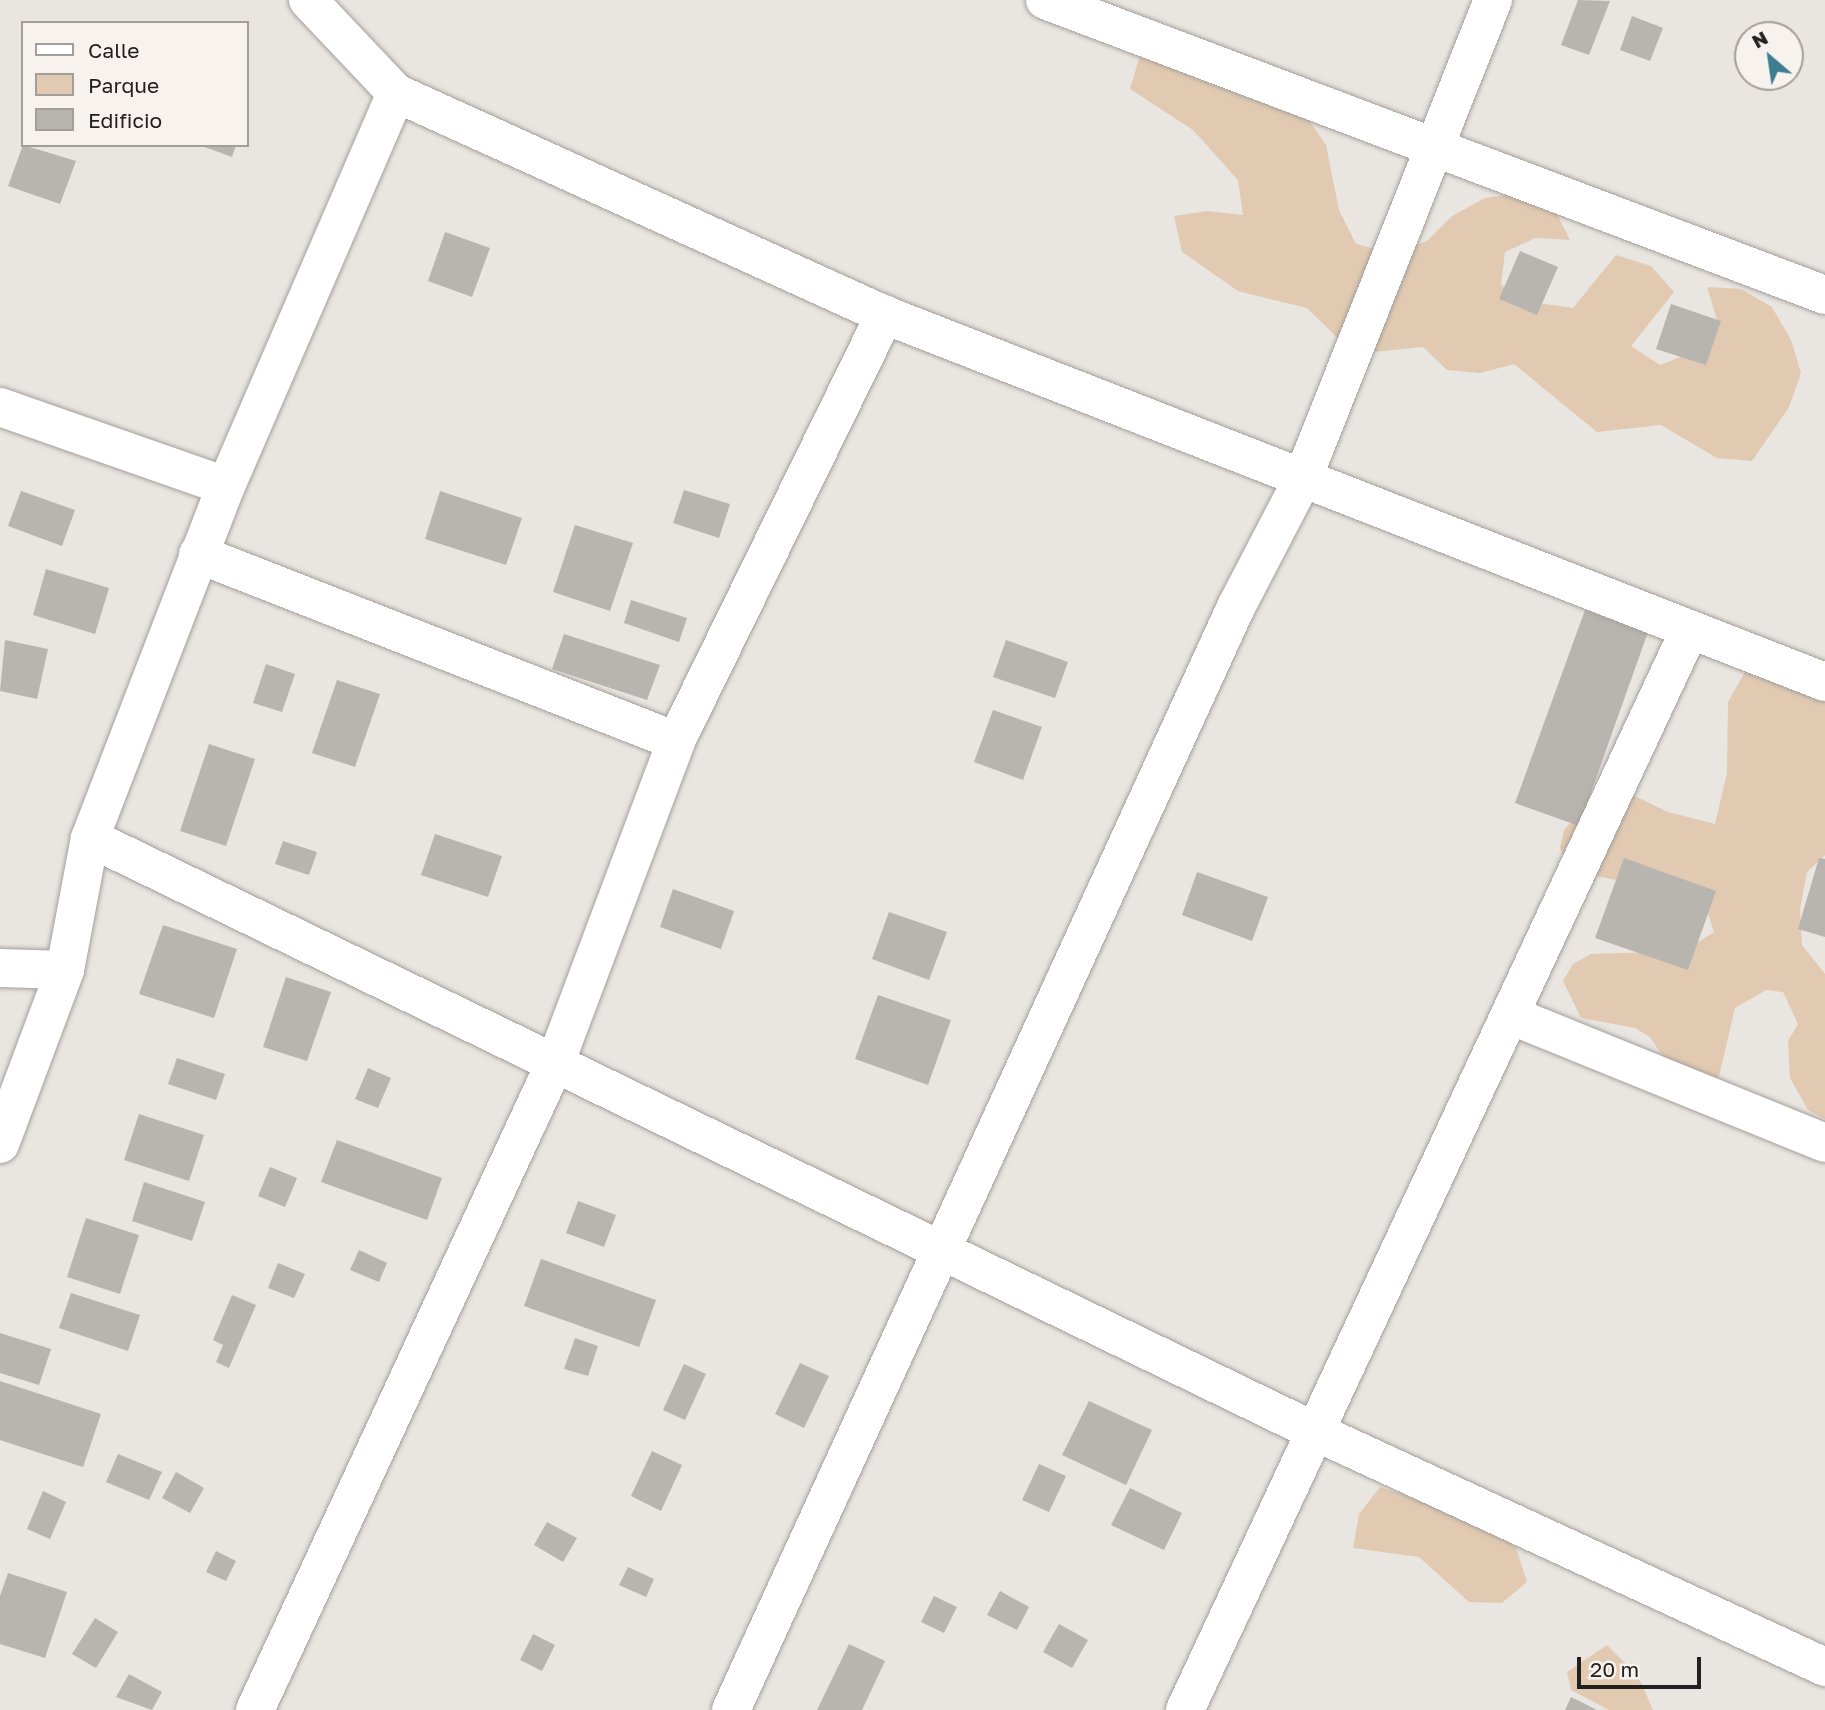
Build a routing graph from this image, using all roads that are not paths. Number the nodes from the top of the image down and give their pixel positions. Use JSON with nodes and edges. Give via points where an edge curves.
{"nodes":[{"id":1,"x":308,"y":0,"type":"edge"},
{"id":2,"x":1045,"y":0,"type":"edge"},
{"id":3,"x":1493,"y":0,"type":"edge"},
{"id":4,"x":396,"y":93,"type":"junction"},
{"id":5,"x":1438,"y":149,"type":"junction"},
{"id":6,"x":1825,"y":295,"type":"edge"},
{"id":7,"x":885,"y":315,"type":"junction"},
{"id":8,"x":0,"y":407,"type":"edge"},
{"id":9,"x":1302,"y":480,"type":"junction"},
{"id":10,"x":226,"y":486,"type":"junction"},
{"id":11,"x":198,"y":554,"type":"junction"},
{"id":12,"x":1689,"y":631,"type":"junction"},
{"id":13,"x":1825,"y":682,"type":"edge"},
{"id":14,"x":676,"y":741,"type":"junction"},
{"id":15,"x":90,"y":838,"type":"junction"},
{"id":16,"x":0,"y":968,"type":"edge"},
{"id":17,"x":65,"y":970,"type":"junction"},
{"id":18,"x":1510,"y":1015,"type":"junction"},
{"id":19,"x":556,"y":1061,"type":"junction"},
{"id":20,"x":1825,"y":1143,"type":"edge"},
{"id":21,"x":0,"y":1144,"type":"edge"},
{"id":22,"x":938,"y":1250,"type":"junction"},
{"id":23,"x":1317,"y":1432,"type":"junction"},
{"id":24,"x":1825,"y":1667,"type":"edge"},
{"id":25,"x":255,"y":1710,"type":"edge"},
{"id":26,"x":731,"y":1710,"type":"edge"},
{"id":27,"x":1185,"y":1710,"type":"edge"}],
"edges":[{"from":1,"to":4,"type":"street"},
{"from":2,"to":5,"type":"street"},
{"from":3,"to":5,"type":"street"},
{"from":4,"to":7,"type":"street"},
{"from":4,"to":10,"type":"street"},
{"from":5,"to":6,"type":"street"},
{"from":5,"to":9,"type":"street"},
{"from":7,"to":9,"type":"street"},
{"from":7,"to":14,"type":"street"},
{"from":8,"to":10,"type":"street"},
{"from":9,"to":12,"type":"street"},
{"from":9,"to":22,"type":"street","via":[[1236,607]]},
{"from":10,"to":11,"type":"street"},
{"from":11,"to":14,"type":"street"},
{"from":11,"to":15,"type":"street"},
{"from":12,"to":13,"type":"street"},
{"from":12,"to":18,"type":"street"},
{"from":14,"to":19,"type":"street"},
{"from":15,"to":17,"type":"street"},
{"from":15,"to":19,"type":"street"},
{"from":16,"to":17,"type":"street"},
{"from":17,"to":21,"type":"street"},
{"from":18,"to":20,"type":"street"},
{"from":18,"to":23,"type":"street"},
{"from":19,"to":22,"type":"street"},
{"from":19,"to":25,"type":"street"},
{"from":22,"to":23,"type":"street"},
{"from":22,"to":26,"type":"street"},
{"from":23,"to":24,"type":"street"},
{"from":23,"to":27,"type":"street"}]}
